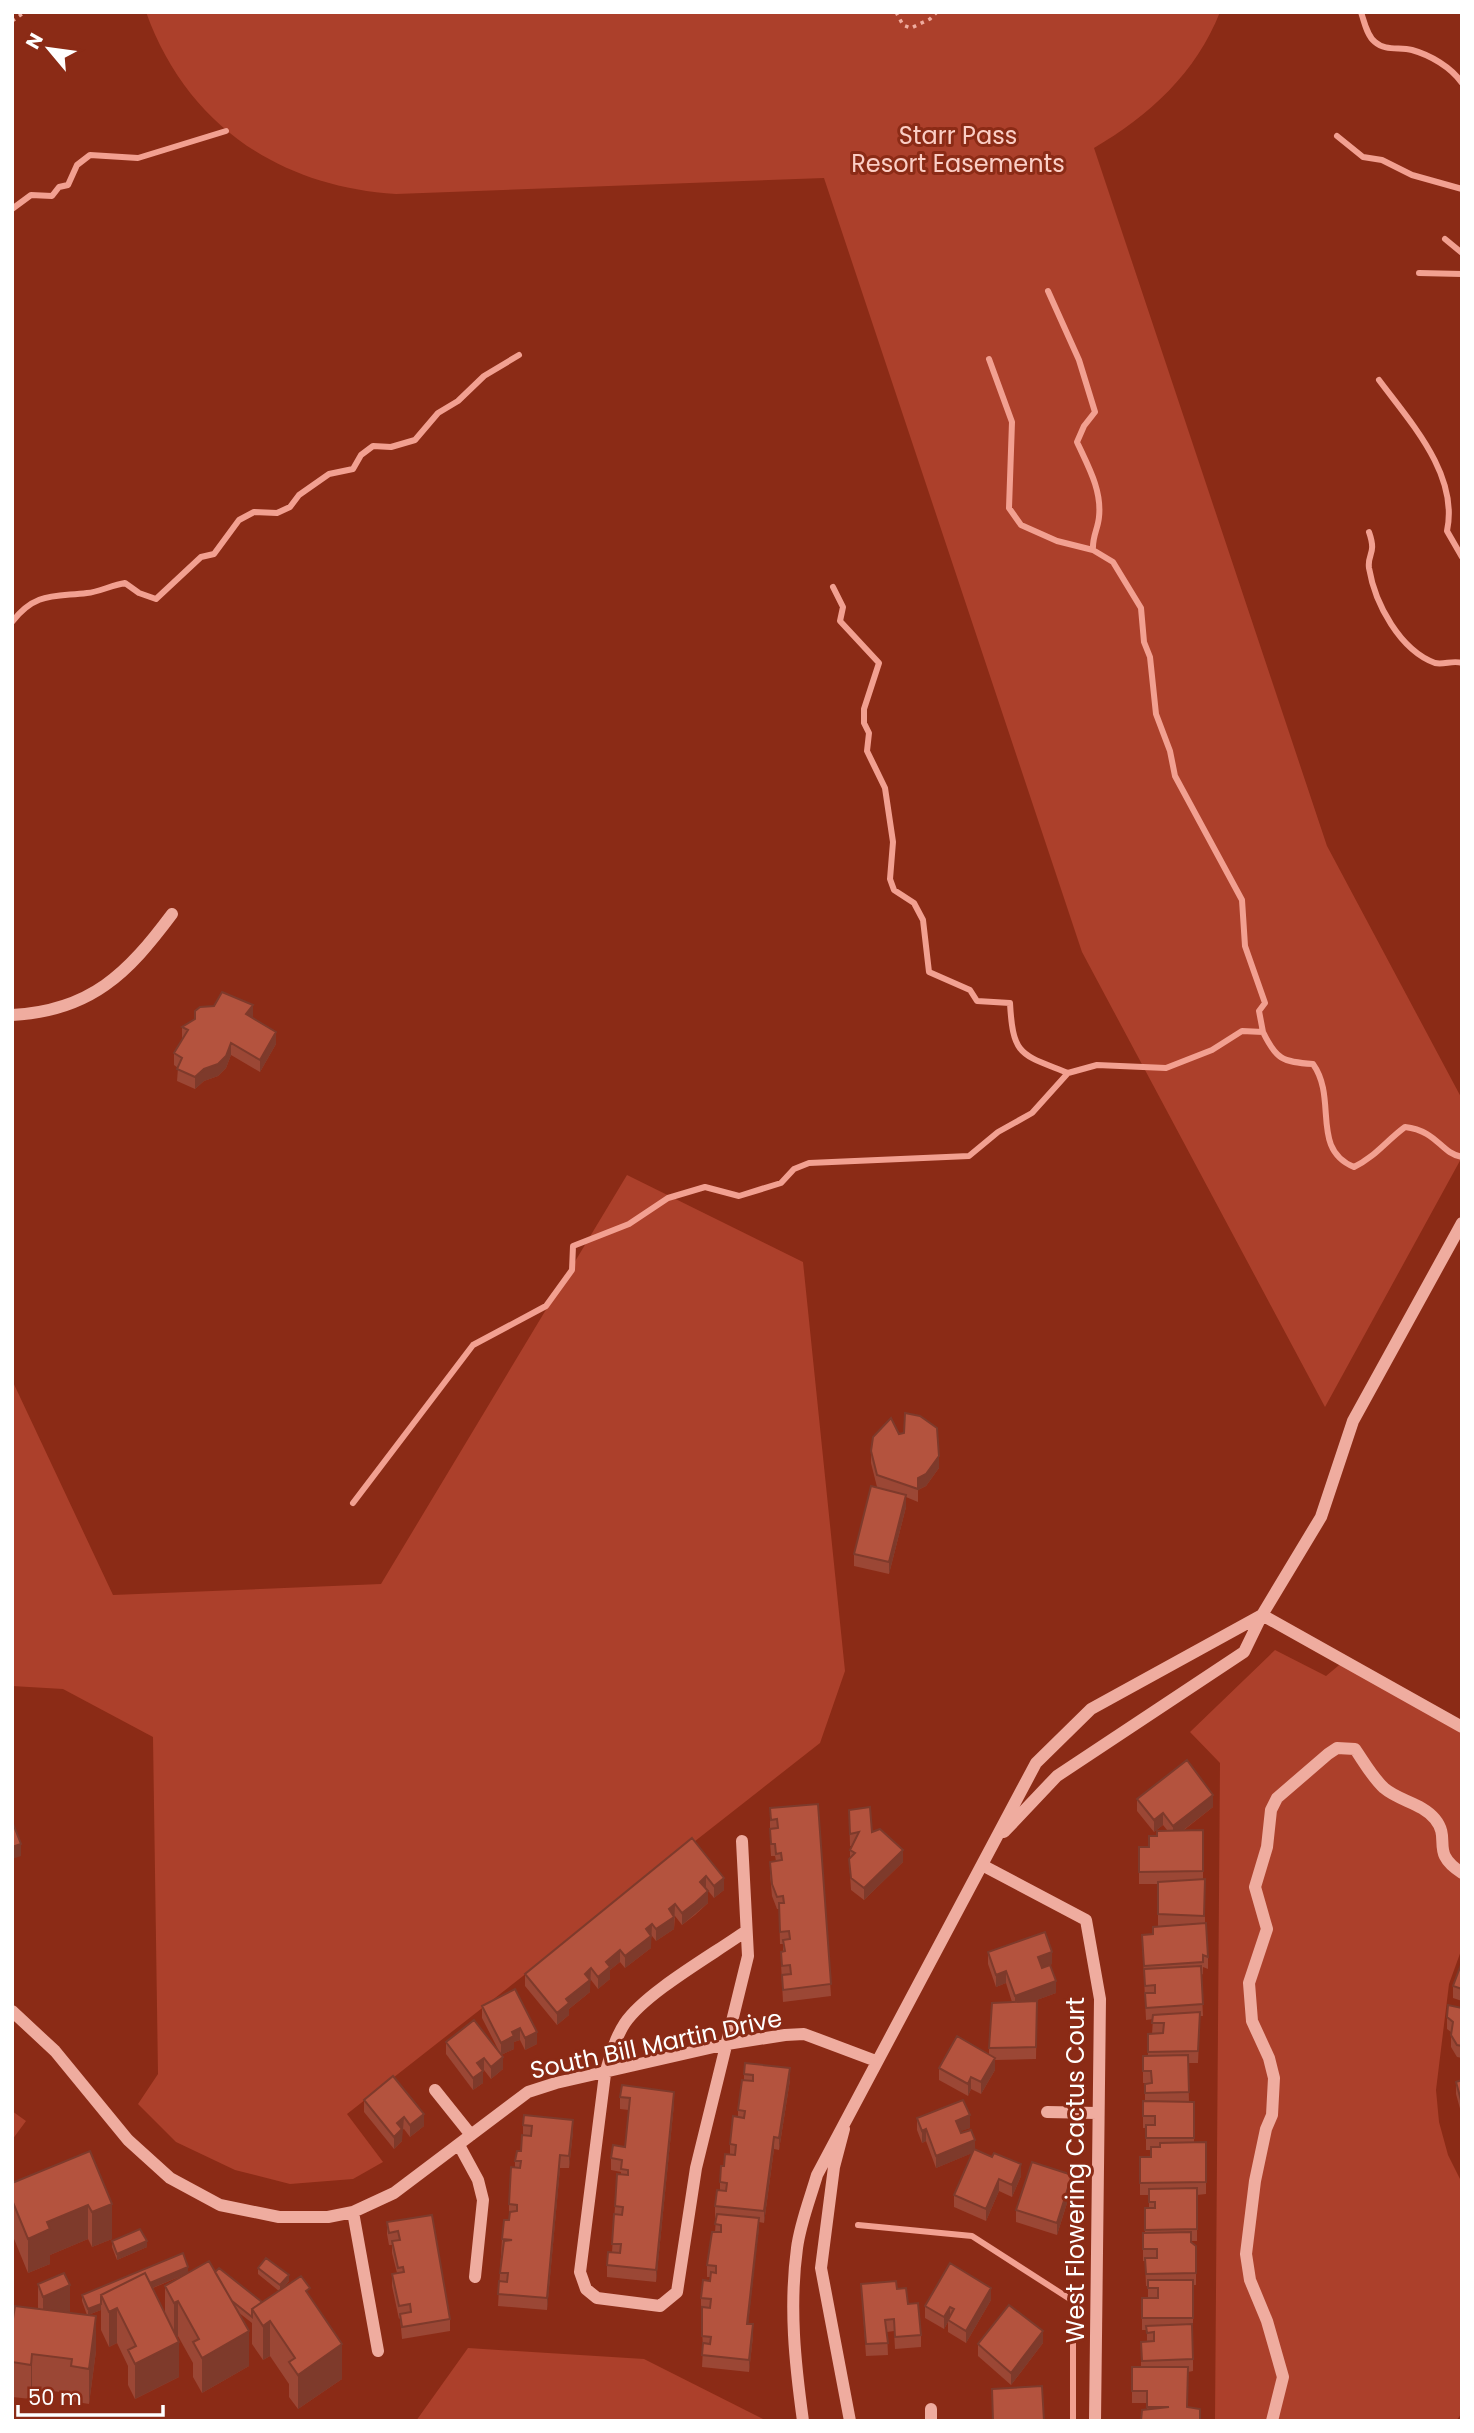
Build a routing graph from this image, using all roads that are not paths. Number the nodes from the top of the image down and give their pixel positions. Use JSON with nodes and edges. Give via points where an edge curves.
{"nodes":[{"id":1,"x":172,"y":914,"type":"dead end"},
{"id":2,"x":12,"y":1014,"type":"edge"},
{"id":3,"x":1462,"y":1223,"type":"edge"},
{"id":4,"x":1262,"y":1615,"type":"junction"},
{"id":5,"x":1462,"y":1727,"type":"edge"},
{"id":6,"x":741,"y":1841,"type":"dead end"},
{"id":7,"x":994,"y":1843,"type":"junction"},
{"id":8,"x":982,"y":1865,"type":"junction"},
{"id":9,"x":1462,"y":1873,"type":"edge"},
{"id":10,"x":746,"y":1931,"type":"junction"},
{"id":11,"x":12,"y":2011,"type":"edge"},
{"id":12,"x":727,"y":2045,"type":"junction"},
{"id":13,"x":876,"y":2062,"type":"junction"},
{"id":14,"x":605,"y":2074,"type":"junction"},
{"id":15,"x":435,"y":2090,"type":"dead end"},
{"id":16,"x":849,"y":2112,"type":"junction"},
{"id":17,"x":1047,"y":2112,"type":"dead end"},
{"id":18,"x":1097,"y":2113,"type":"junction"},
{"id":19,"x":471,"y":2135,"type":"junction"},
{"id":20,"x":459,"y":2145,"type":"junction"},
{"id":21,"x":353,"y":2212,"type":"junction"},
{"id":22,"x":475,"y":2277,"type":"dead end"},
{"id":23,"x":378,"y":2351,"type":"dead end"},
{"id":24,"x":803,"y":2421,"type":"edge"},
{"id":25,"x":850,"y":2421,"type":"edge"},
{"id":26,"x":1095,"y":2421,"type":"edge"},
{"id":27,"x":1272,"y":2421,"type":"edge"}],
"edges":[{"from":1,"to":2,"type":"street","via":[[142,954],[100,990],[51,1009]]},
{"from":3,"to":4,"type":"street","via":[[1353,1422],[1321,1517]]},
{"from":4,"to":5,"type":"street"},
{"from":4,"to":7,"type":"street","via":[[1244,1652],[1058,1776]]},
{"from":4,"to":7,"type":"street","via":[[1091,1709],[1036,1763]]},
{"from":6,"to":10,"type":"street"},
{"from":7,"to":8,"type":"street"},
{"from":8,"to":13,"type":"street"},
{"from":8,"to":18,"type":"street","name":"West Flowering Cactus Court","via":[[1086,1920],[1100,1999]]},
{"from":9,"to":27,"type":"street","via":[[1446,1861],[1433,1816],[1384,1788],[1355,1749],[1337,1748],[1328,1754],[1289,1786],[1271,1810],[1267,1847],[1255,1887],[1267,1929],[1249,1983],[1252,2021],[1274,2078],[1272,2115],[1255,2181],[1246,2253],[1250,2280],[1283,2377]]},
{"from":10,"to":12,"type":"street","via":[[748,1956]]},
{"from":10,"to":14,"type":"street","via":[[638,2007],[624,2024]]},
{"from":11,"to":21,"type":"street","name":"South Bill Martin Drive","via":[[55,2052],[128,2140],[170,2178],[220,2205],[249,2213],[328,2217]]},
{"from":12,"to":13,"type":"street","name":"South Bill Martin Drive","via":[[804,2034]]},
{"from":12,"to":14,"type":"street","name":"South Bill Martin Drive"},
{"from":12,"to":14,"type":"street","via":[[696,2168],[677,2292],[660,2306],[597,2298],[586,2289],[580,2272]]},
{"from":13,"to":16,"type":"street"},
{"from":14,"to":19,"type":"street","name":"South Bill Martin Drive","via":[[528,2092]]},
{"from":15,"to":19,"type":"street"},
{"from":16,"to":24,"type":"street","via":[[817,2175],[797,2246],[792,2344]]},
{"from":16,"to":25,"type":"street","via":[[834,2167],[821,2267]]},
{"from":17,"to":18,"type":"street"},
{"from":18,"to":26,"type":"street","name":"West Flowering Cactus Court"},
{"from":19,"to":20,"type":"street","name":"South Bill Martin Drive"},
{"from":20,"to":21,"type":"street","name":"South Bill Martin Drive","via":[[394,2193]]},
{"from":20,"to":22,"type":"street","via":[[478,2180],[482,2200]]},
{"from":21,"to":23,"type":"street"}]}
